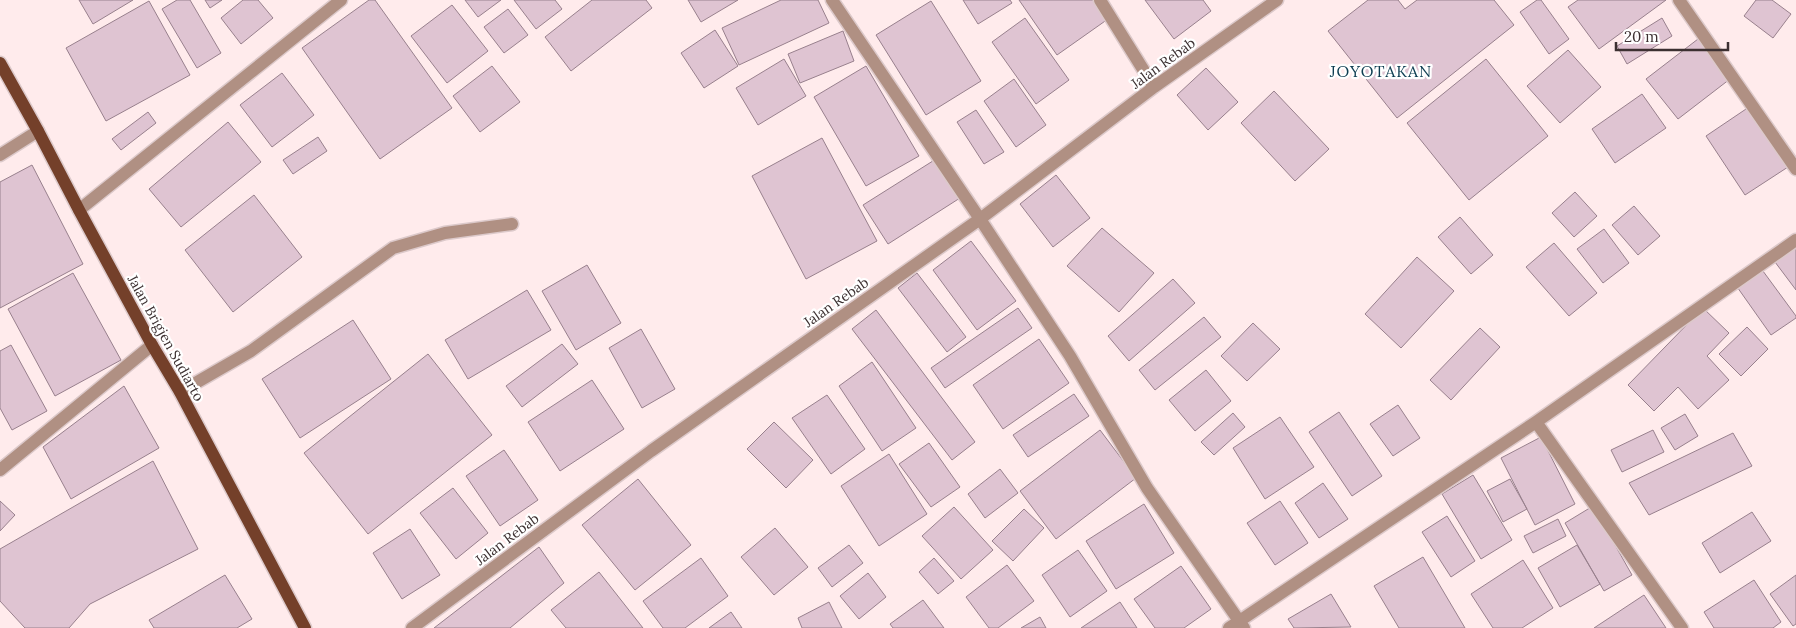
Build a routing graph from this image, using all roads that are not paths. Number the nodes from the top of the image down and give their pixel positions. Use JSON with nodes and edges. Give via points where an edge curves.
{"nodes":[{"id":1,"x":342,"y":0,"type":"edge"},
{"id":2,"x":832,"y":0,"type":"edge"},
{"id":3,"x":1100,"y":0,"type":"edge"},
{"id":4,"x":1277,"y":0,"type":"edge"},
{"id":5,"x":1679,"y":0,"type":"edge"},
{"id":6,"x":0,"y":64,"type":"edge"},
{"id":7,"x":1154,"y":87,"type":"junction"},
{"id":8,"x":38,"y":130,"type":"junction"},
{"id":9,"x":0,"y":154,"type":"edge"},
{"id":10,"x":1796,"y":169,"type":"edge"},
{"id":11,"x":79,"y":210,"type":"junction"},
{"id":12,"x":980,"y":219,"type":"junction"},
{"id":13,"x":512,"y":224,"type":"dead end"},
{"id":14,"x":1796,"y":240,"type":"edge"},
{"id":15,"x":152,"y":346,"type":"junction"},
{"id":16,"x":180,"y":392,"type":"junction"},
{"id":17,"x":1536,"y":422,"type":"junction"},
{"id":18,"x":0,"y":470,"type":"edge"},
{"id":19,"x":1237,"y":626,"type":"edge"},
{"id":20,"x":305,"y":628,"type":"edge"},
{"id":21,"x":412,"y":628,"type":"edge"},
{"id":22,"x":1682,"y":628,"type":"edge"}],
"edges":[{"from":1,"to":11,"type":"street"},
{"from":2,"to":12,"type":"street"},
{"from":3,"to":7,"type":"street"},
{"from":4,"to":7,"type":"street","name":"Jalan Rebab"},
{"from":5,"to":10,"type":"street"},
{"from":6,"to":8,"type":"main road","name":"Jalan Brigjen Sudiarto"},
{"from":7,"to":12,"type":"street","name":"Jalan Rebab"},
{"from":8,"to":9,"type":"street"},
{"from":8,"to":11,"type":"main road","name":"Jalan Brigjen Sudiarto"},
{"from":11,"to":15,"type":"main road","name":"Jalan Brigjen Sudiarto"},
{"from":12,"to":19,"type":"street","via":[[1070,356],[1147,488]]},
{"from":12,"to":21,"type":"street","name":"Jalan Rebab","via":[[651,451]]},
{"from":13,"to":16,"type":"street","via":[[445,233],[393,248],[251,352]]},
{"from":14,"to":17,"type":"street"},
{"from":15,"to":16,"type":"main road","name":"Jalan Brigjen Sudiarto"},
{"from":15,"to":18,"type":"street"},
{"from":16,"to":20,"type":"main road","name":"Jalan Brigjen Sudiarto"},
{"from":17,"to":19,"type":"street"},
{"from":17,"to":22,"type":"street"}]}
